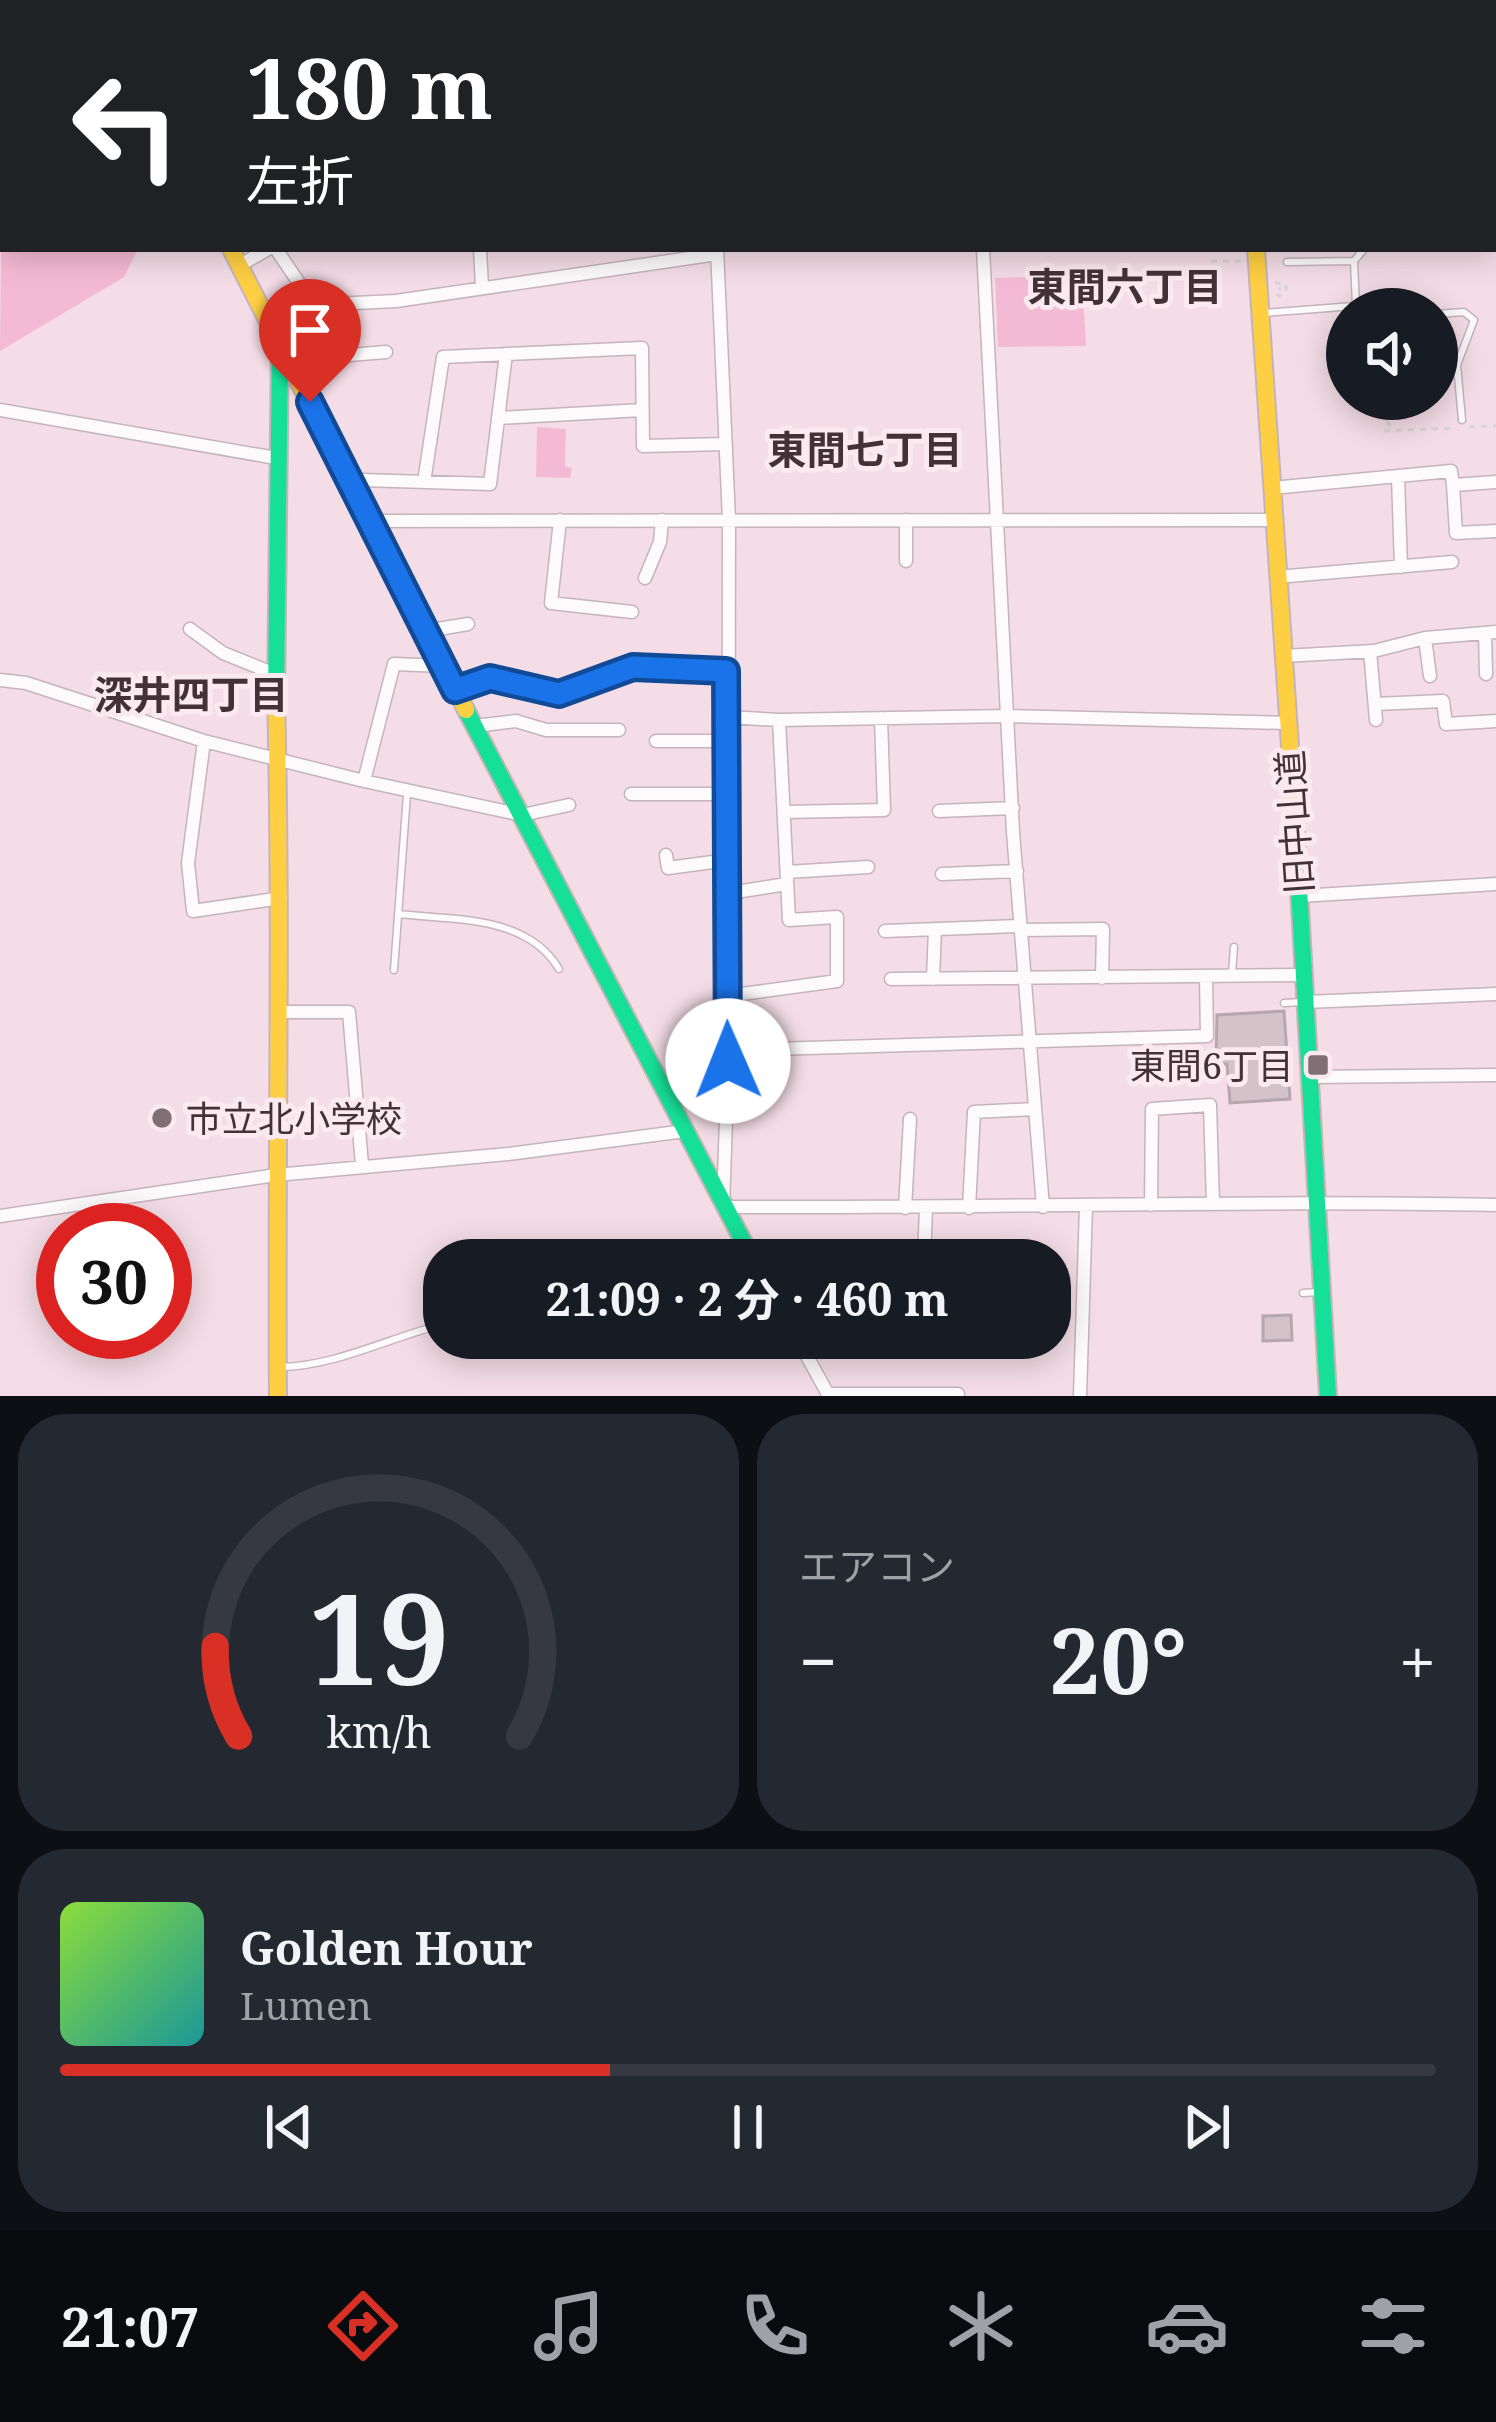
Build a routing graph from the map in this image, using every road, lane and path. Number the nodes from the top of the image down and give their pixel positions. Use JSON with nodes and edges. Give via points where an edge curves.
{"nodes":[{"id":1,"x":274,"y":252,"type":"edge"},
{"id":2,"x":480,"y":252,"type":"edge"},
{"id":3,"x":717,"y":252,"type":"edge"},
{"id":4,"x":983,"y":252,"type":"edge"},
{"id":5,"x":1362,"y":252,"type":"edge"},
{"id":6,"x":1249,"y":255,"type":"edge"},
{"id":7,"x":236,"y":257,"type":"edge"},
{"id":8,"x":1210,"y":261,"type":"dead end"},
{"id":9,"x":1354,"y":261,"type":"junction"},
{"id":10,"x":1286,"y":262,"type":"dead end"},
{"id":11,"x":1275,"y":283,"type":"dead end"},
{"id":12,"x":482,"y":286,"type":"junction"},
{"id":13,"x":1281,"y":288,"type":"dead end"},
{"id":14,"x":1357,"y":288,"type":"edge"},
{"id":15,"x":1326,"y":310,"type":"edge"},
{"id":16,"x":1260,"y":313,"type":"junction"},
{"id":17,"x":1458,"y":313,"type":"edge"},
{"id":18,"x":285,"y":352,"type":"junction"},
{"id":19,"x":386,"y":352,"type":"dead end"},
{"id":20,"x":506,"y":354,"type":"junction"},
{"id":21,"x":1458,"y":362,"type":"edge"},
{"id":22,"x":1458,"y":376,"type":"edge"},
{"id":23,"x":0,"y":410,"type":"edge"},
{"id":24,"x":642,"y":410,"type":"junction"},
{"id":25,"x":498,"y":418,"type":"junction"},
{"id":26,"x":1462,"y":420,"type":"dead end"},
{"id":27,"x":1387,"y":421,"type":"dead end"},
{"id":28,"x":1496,"y":426,"type":"edge"},
{"id":29,"x":1384,"y":431,"type":"dead end"},
{"id":30,"x":1392,"y":431,"type":"junction"},
{"id":31,"x":726,"y":444,"type":"junction"},
{"id":32,"x":276,"y":458,"type":"junction"},
{"id":33,"x":1398,"y":476,"type":"junction"},
{"id":34,"x":424,"y":482,"type":"junction"},
{"id":35,"x":1496,"y":482,"type":"edge"},
{"id":36,"x":353,"y":484,"type":"junction"},
{"id":37,"x":1453,"y":485,"type":"junction"},
{"id":38,"x":1272,"y":488,"type":"junction"},
{"id":39,"x":371,"y":520,"type":"junction"},
{"id":40,"x":560,"y":520,"type":"junction"},
{"id":41,"x":662,"y":520,"type":"junction"},
{"id":42,"x":729,"y":520,"type":"junction"},
{"id":43,"x":906,"y":520,"type":"junction"},
{"id":44,"x":996,"y":520,"type":"junction"},
{"id":45,"x":1274,"y":520,"type":"junction"},
{"id":46,"x":1496,"y":531,"type":"edge"},
{"id":47,"x":906,"y":561,"type":"dead end"},
{"id":48,"x":1452,"y":562,"type":"dead end"},
{"id":49,"x":1401,"y":567,"type":"junction"},
{"id":50,"x":1277,"y":577,"type":"junction"},
{"id":51,"x":644,"y":578,"type":"dead end"},
{"id":52,"x":632,"y":612,"type":"dead end"},
{"id":53,"x":468,"y":624,"type":"dead end"},
{"id":54,"x":190,"y":629,"type":"dead end"},
{"id":55,"x":426,"y":631,"type":"junction"},
{"id":56,"x":1491,"y":632,"type":"edge"},
{"id":57,"x":1425,"y":638,"type":"junction"},
{"id":58,"x":1370,"y":651,"type":"junction"},
{"id":59,"x":1283,"y":656,"type":"junction"},
{"id":60,"x":443,"y":666,"type":"junction"},
{"id":61,"x":726,"y":671,"type":"junction"},
{"id":62,"x":275,"y":674,"type":"junction"},
{"id":63,"x":1486,"y":674,"type":"dead end"},
{"id":64,"x":1430,"y":676,"type":"dead end"},
{"id":65,"x":0,"y":680,"type":"edge"},
{"id":66,"x":455,"y":690,"type":"junction"},
{"id":67,"x":1375,"y":704,"type":"junction"},
{"id":68,"x":1007,"y":716,"type":"junction"},
{"id":69,"x":728,"y":717,"type":"junction"},
{"id":70,"x":881,"y":718,"type":"junction"},
{"id":71,"x":779,"y":720,"type":"junction"},
{"id":72,"x":1376,"y":720,"type":"dead end"},
{"id":73,"x":1496,"y":721,"type":"edge"},
{"id":74,"x":1287,"y":723,"type":"junction"},
{"id":75,"x":475,"y":726,"type":"junction"},
{"id":76,"x":620,"y":730,"type":"dead end"},
{"id":77,"x":728,"y":740,"type":"junction"},
{"id":78,"x":204,"y":741,"type":"junction"},
{"id":79,"x":656,"y":741,"type":"dead end"},
{"id":80,"x":277,"y":760,"type":"junction"},
{"id":81,"x":364,"y":781,"type":"junction"},
{"id":82,"x":408,"y":790,"type":"junction"},
{"id":83,"x":631,"y":794,"type":"dead end"},
{"id":84,"x":728,"y":794,"type":"junction"},
{"id":85,"x":569,"y":805,"type":"dead end"},
{"id":86,"x":1013,"y":808,"type":"junction"},
{"id":87,"x":939,"y":811,"type":"dead end"},
{"id":88,"x":784,"y":812,"type":"junction"},
{"id":89,"x":522,"y":814,"type":"junction"},
{"id":90,"x":665,"y":855,"type":"dead end"},
{"id":91,"x":728,"y":860,"type":"junction"},
{"id":92,"x":868,"y":867,"type":"dead end"},
{"id":93,"x":1017,"y":871,"type":"junction"},
{"id":94,"x":942,"y":874,"type":"dead end"},
{"id":95,"x":787,"y":878,"type":"junction"},
{"id":96,"x":1496,"y":884,"type":"edge"},
{"id":97,"x":729,"y":893,"type":"junction"},
{"id":98,"x":1300,"y":896,"type":"junction"},
{"id":99,"x":281,"y":898,"type":"junction"},
{"id":100,"x":398,"y":914,"type":"junction"},
{"id":101,"x":1022,"y":928,"type":"junction"},
{"id":102,"x":935,"y":929,"type":"junction"},
{"id":103,"x":885,"y":931,"type":"dead end"},
{"id":104,"x":1234,"y":947,"type":"dead end"},
{"id":105,"x":559,"y":969,"type":"dead end"},
{"id":106,"x":394,"y":970,"type":"dead end"},
{"id":107,"x":1304,"y":975,"type":"junction"},
{"id":108,"x":1206,"y":976,"type":"junction"},
{"id":109,"x":1231,"y":976,"type":"junction"},
{"id":110,"x":1102,"y":978,"type":"junction"},
{"id":111,"x":891,"y":979,"type":"dead end"},
{"id":112,"x":933,"y":979,"type":"junction"},
{"id":113,"x":1026,"y":979,"type":"junction"},
{"id":114,"x":1496,"y":994,"type":"edge"},
{"id":115,"x":727,"y":996,"type":"junction"},
{"id":116,"x":1306,"y":1002,"type":"junction"},
{"id":117,"x":1283,"y":1003,"type":"dead end"},
{"id":118,"x":279,"y":1012,"type":"junction"},
{"id":119,"x":1032,"y":1041,"type":"junction"},
{"id":120,"x":728,"y":1061,"type":"junction"},
{"id":121,"x":1496,"y":1075,"type":"edge"},
{"id":122,"x":1310,"y":1077,"type":"junction"},
{"id":123,"x":1035,"y":1109,"type":"junction"},
{"id":124,"x":910,"y":1119,"type":"dead end"},
{"id":125,"x":685,"y":1131,"type":"junction"},
{"id":126,"x":362,"y":1165,"type":"junction"},
{"id":127,"x":276,"y":1175,"type":"junction"},
{"id":128,"x":1316,"y":1202,"type":"junction"},
{"id":129,"x":1213,"y":1204,"type":"junction"},
{"id":130,"x":1151,"y":1205,"type":"junction"},
{"id":131,"x":1496,"y":1205,"type":"edge"},
{"id":132,"x":1086,"y":1206,"type":"junction"},
{"id":133,"x":723,"y":1207,"type":"junction"},
{"id":134,"x":1043,"y":1207,"type":"junction"},
{"id":135,"x":905,"y":1208,"type":"junction"},
{"id":136,"x":926,"y":1208,"type":"junction"},
{"id":137,"x":969,"y":1208,"type":"junction"},
{"id":138,"x":0,"y":1216,"type":"edge"},
{"id":139,"x":741,"y":1239,"type":"edge"},
{"id":140,"x":925,"y":1239,"type":"edge"},
{"id":141,"x":423,"y":1329,"type":"edge"},
{"id":142,"x":808,"y":1359,"type":"edge"},
{"id":143,"x":278,"y":1367,"type":"junction"},
{"id":144,"x":958,"y":1394,"type":"edge"},
{"id":145,"x":828,"y":1395,"type":"edge"},
{"id":146,"x":278,"y":1396,"type":"edge"},
{"id":147,"x":1080,"y":1396,"type":"edge"},
{"id":148,"x":1328,"y":1396,"type":"edge"}],
"edges":[{"from":1,"to":12,"type":"street","via":[[314,305]]},
{"from":2,"to":12,"type":"street"},
{"from":3,"to":12,"type":"street"},
{"from":3,"to":31,"type":"street"},
{"from":4,"to":44,"type":"street"},
{"from":5,"to":9,"type":"lane"},
{"from":6,"to":8,"type":"path"},
{"from":6,"to":16,"type":"street","name":"旧中山道"},
{"from":7,"to":18,"type":"street"},
{"from":9,"to":10,"type":"lane"},
{"from":9,"to":14,"type":"lane"},
{"from":11,"to":13,"type":"path","via":[[1286,284],[1280,296]]},
{"from":15,"to":16,"type":"lane"},
{"from":16,"to":38,"type":"street","name":"旧中山道"},
{"from":17,"to":21,"type":"lane","via":[[1474,320]]},
{"from":18,"to":19,"type":"street"},
{"from":18,"to":32,"type":"street","via":[[278,349]]},
{"from":18,"to":36,"type":"street"},
{"from":20,"to":24,"type":"street","via":[[642,348]]},
{"from":20,"to":25,"type":"street"},
{"from":20,"to":34,"type":"street","via":[[443,357]]},
{"from":22,"to":26,"type":"lane"},
{"from":23,"to":32,"type":"street"},
{"from":24,"to":25,"type":"street"},
{"from":24,"to":31,"type":"street","via":[[643,446]]},
{"from":25,"to":34,"type":"street","via":[[490,484]]},
{"from":27,"to":30,"type":"path"},
{"from":28,"to":30,"type":"path"},
{"from":29,"to":30,"type":"path"},
{"from":31,"to":42,"type":"street"},
{"from":32,"to":62,"type":"street"},
{"from":33,"to":37,"type":"street","via":[[1451,471]]},
{"from":33,"to":38,"type":"street"},
{"from":33,"to":49,"type":"street"},
{"from":34,"to":36,"type":"street"},
{"from":35,"to":37,"type":"street"},
{"from":36,"to":39,"type":"street"},
{"from":37,"to":46,"type":"street","via":[[1456,533]]},
{"from":38,"to":45,"type":"street","name":"旧中山道"},
{"from":39,"to":40,"type":"street"},
{"from":39,"to":55,"type":"street"},
{"from":40,"to":41,"type":"street"},
{"from":40,"to":52,"type":"street","via":[[551,603]]},
{"from":41,"to":42,"type":"street"},
{"from":41,"to":51,"type":"street"},
{"from":42,"to":43,"type":"street"},
{"from":42,"to":61,"type":"street"},
{"from":43,"to":44,"type":"street"},
{"from":43,"to":47,"type":"street"},
{"from":44,"to":45,"type":"street"},
{"from":44,"to":68,"type":"street"},
{"from":45,"to":50,"type":"street","name":"旧中山道"},
{"from":48,"to":49,"type":"street"},
{"from":49,"to":50,"type":"street"},
{"from":50,"to":59,"type":"street","name":"旧中山道"},
{"from":53,"to":55,"type":"street"},
{"from":54,"to":62,"type":"street"},
{"from":55,"to":60,"type":"street"},
{"from":56,"to":57,"type":"street"},
{"from":56,"to":63,"type":"street"},
{"from":57,"to":58,"type":"street"},
{"from":57,"to":64,"type":"street"},
{"from":58,"to":59,"type":"street"},
{"from":58,"to":67,"type":"street"},
{"from":59,"to":74,"type":"street","name":"旧中山道"},
{"from":60,"to":66,"type":"street"},
{"from":60,"to":81,"type":"street","via":[[394,664]]},
{"from":61,"to":66,"type":"street","via":[[633,667],[559,694],[490,678]]},
{"from":61,"to":69,"type":"street"},
{"from":62,"to":80,"type":"street"},
{"from":65,"to":78,"type":"street"},
{"from":66,"to":75,"type":"street"},
{"from":67,"to":72,"type":"street"},
{"from":67,"to":73,"type":"street","via":[[1443,700],[1446,724]]},
{"from":68,"to":70,"type":"street"},
{"from":68,"to":74,"type":"street"},
{"from":68,"to":86,"type":"street"},
{"from":69,"to":71,"type":"street"},
{"from":69,"to":77,"type":"street"},
{"from":70,"to":71,"type":"street"},
{"from":70,"to":88,"type":"street","via":[[884,810]]},
{"from":71,"to":88,"type":"street"},
{"from":74,"to":98,"type":"street","name":"旧中山道"},
{"from":75,"to":76,"type":"street","via":[[516,721],[546,730]]},
{"from":75,"to":89,"type":"street"},
{"from":77,"to":79,"type":"street"},
{"from":77,"to":84,"type":"street"},
{"from":78,"to":80,"type":"street"},
{"from":78,"to":99,"type":"street","via":[[188,862],[194,911]]},
{"from":80,"to":81,"type":"street"},
{"from":80,"to":99,"type":"street"},
{"from":81,"to":82,"type":"street"},
{"from":82,"to":89,"type":"street"},
{"from":82,"to":100,"type":"lane"},
{"from":83,"to":84,"type":"street"},
{"from":84,"to":91,"type":"street"},
{"from":85,"to":89,"type":"street"},
{"from":86,"to":87,"type":"street"},
{"from":86,"to":93,"type":"street"},
{"from":88,"to":95,"type":"street"},
{"from":89,"to":125,"type":"street"},
{"from":90,"to":91,"type":"street","via":[[668,868]]},
{"from":91,"to":97,"type":"street"},
{"from":92,"to":95,"type":"street"},
{"from":93,"to":94,"type":"street"},
{"from":93,"to":101,"type":"street"},
{"from":95,"to":97,"type":"street"},
{"from":95,"to":115,"type":"street","via":[[789,920],[837,917],[836,981]]},
{"from":96,"to":98,"type":"street"},
{"from":97,"to":115,"type":"street"},
{"from":98,"to":107,"type":"street","name":"旧中山道","via":[[1296,947]]},
{"from":99,"to":118,"type":"street"},
{"from":100,"to":105,"type":"lane","via":[[501,924],[550,954]]},
{"from":100,"to":106,"type":"lane"},
{"from":101,"to":102,"type":"street"},
{"from":101,"to":110,"type":"street","via":[[1103,929]]},
{"from":101,"to":113,"type":"street"},
{"from":102,"to":103,"type":"street"},
{"from":102,"to":112,"type":"street"},
{"from":104,"to":109,"type":"lane"},
{"from":107,"to":109,"type":"street"},
{"from":107,"to":116,"type":"street","name":"旧中山道"},
{"from":108,"to":109,"type":"street"},
{"from":108,"to":110,"type":"street"},
{"from":108,"to":119,"type":"street","via":[[1207,1036]]},
{"from":110,"to":113,"type":"street"},
{"from":111,"to":112,"type":"street"},
{"from":112,"to":113,"type":"street"},
{"from":113,"to":119,"type":"street"},
{"from":114,"to":116,"type":"street"},
{"from":115,"to":120,"type":"street"},
{"from":116,"to":117,"type":"lane"},
{"from":116,"to":122,"type":"street","name":"旧中山道"},
{"from":118,"to":126,"type":"street","via":[[349,1012]]},
{"from":118,"to":127,"type":"street"},
{"from":119,"to":120,"type":"street","via":[[773,1049],[773,1058]]},
{"from":119,"to":123,"type":"street"},
{"from":120,"to":133,"type":"street"},
{"from":121,"to":122,"type":"street"},
{"from":122,"to":128,"type":"street","name":"旧中山道"},
{"from":123,"to":134,"type":"street"},
{"from":123,"to":137,"type":"street","via":[[974,1112]]},
{"from":124,"to":135,"type":"street"},
{"from":125,"to":126,"type":"street"},
{"from":125,"to":133,"type":"street"},
{"from":126,"to":127,"type":"street"},
{"from":127,"to":138,"type":"street"},
{"from":127,"to":143,"type":"street"},
{"from":128,"to":129,"type":"street"},
{"from":128,"to":131,"type":"street"},
{"from":128,"to":148,"type":"street","name":"旧中山道","via":[[1312,1292]]},
{"from":129,"to":130,"type":"street"},
{"from":129,"to":130,"type":"street","via":[[1210,1105],[1151,1109]]},
{"from":130,"to":132,"type":"street"},
{"from":132,"to":134,"type":"street"},
{"from":132,"to":147,"type":"street"},
{"from":133,"to":135,"type":"street"},
{"from":133,"to":139,"type":"street"},
{"from":134,"to":137,"type":"street"},
{"from":135,"to":136,"type":"street"},
{"from":136,"to":137,"type":"street"},
{"from":136,"to":140,"type":"street"},
{"from":141,"to":143,"type":"lane","via":[[307,1367]]},
{"from":142,"to":145,"type":"street"},
{"from":143,"to":146,"type":"street"},
{"from":144,"to":145,"type":"street"}]}
